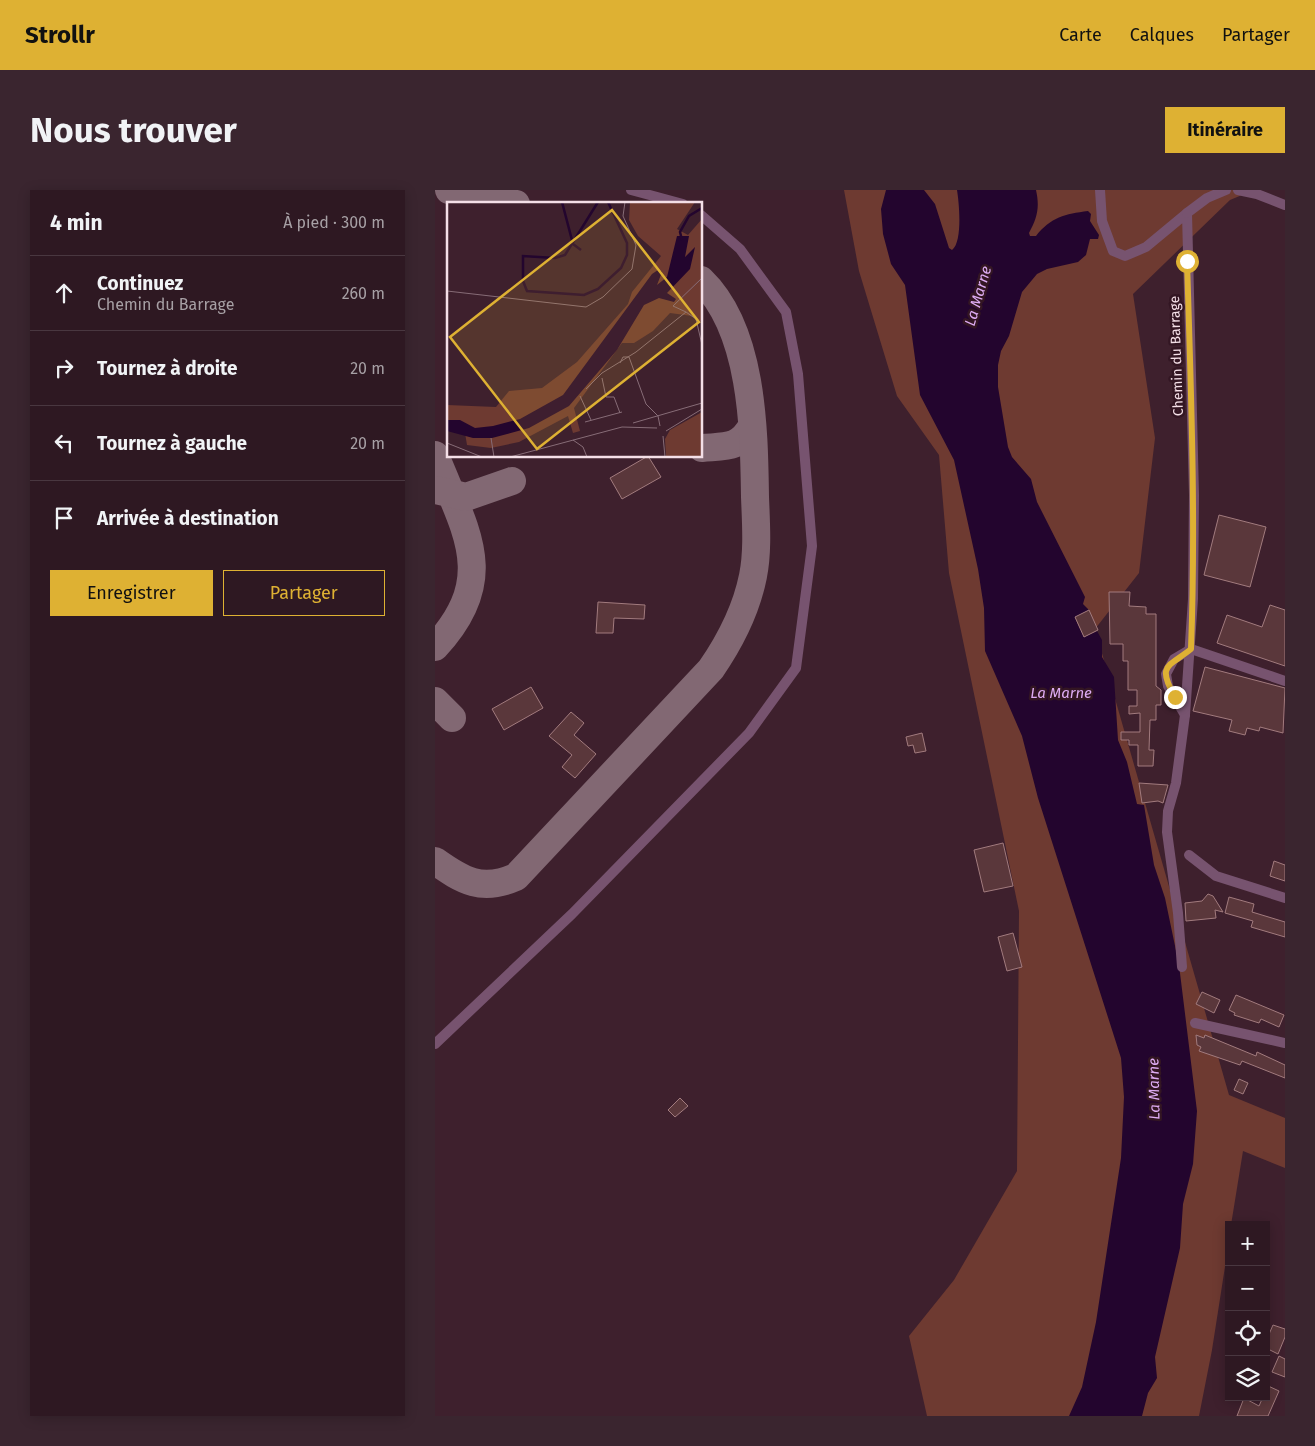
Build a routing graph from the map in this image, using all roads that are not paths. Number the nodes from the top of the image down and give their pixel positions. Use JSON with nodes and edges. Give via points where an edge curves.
{"nodes":[{"id":1,"x":631,"y":190,"type":"edge"},
{"id":2,"x":1100,"y":190,"type":"edge"},
{"id":3,"x":1226,"y":190,"type":"edge"},
{"id":4,"x":1238,"y":190,"type":"edge"},
{"id":5,"x":676,"y":202,"type":"edge"},
{"id":6,"x":1285,"y":205,"type":"edge"},
{"id":7,"x":1187,"y":213,"type":"junction"},
{"id":8,"x":703,"y":217,"type":"edge"},
{"id":9,"x":1191,"y":649,"type":"junction"},
{"id":10,"x":1285,"y":681,"type":"edge"},
{"id":11,"x":1185,"y":715,"type":"junction"},
{"id":12,"x":1189,"y":855,"type":"dead end"},
{"id":13,"x":1285,"y":898,"type":"edge"},
{"id":14,"x":1182,"y":967,"type":"dead end"},
{"id":15,"x":1195,"y":1024,"type":"dead end"},
{"id":16,"x":1285,"y":1043,"type":"edge"},
{"id":17,"x":435,"y":1044,"type":"edge"}],
"edges":[{"from":1,"to":5,"type":"street"},
{"from":2,"to":7,"type":"street","via":[[1102,221],[1113,251],[1125,256],[1145,247]]},
{"from":3,"to":7,"type":"street","via":[[1207,198]]},
{"from":4,"to":6,"type":"street"},
{"from":7,"to":9,"type":"street","name":"Chemin du Barrage","via":[[1194,495]]},
{"from":8,"to":17,"type":"street","via":[[740,249],[785,312],[789,330],[798,374],[812,546],[796,668],[749,734],[572,914]]},
{"from":9,"to":10,"type":"street"},
{"from":9,"to":11,"type":"street","name":"Chemin du Barrage"},
{"from":9,"to":11,"type":"street","via":[[1174,659],[1166,674],[1168,686]]},
{"from":11,"to":14,"type":"street","name":"Chemin du Barrage","via":[[1167,832]]},
{"from":12,"to":13,"type":"street","via":[[1216,876]]},
{"from":15,"to":16,"type":"street"}]}
